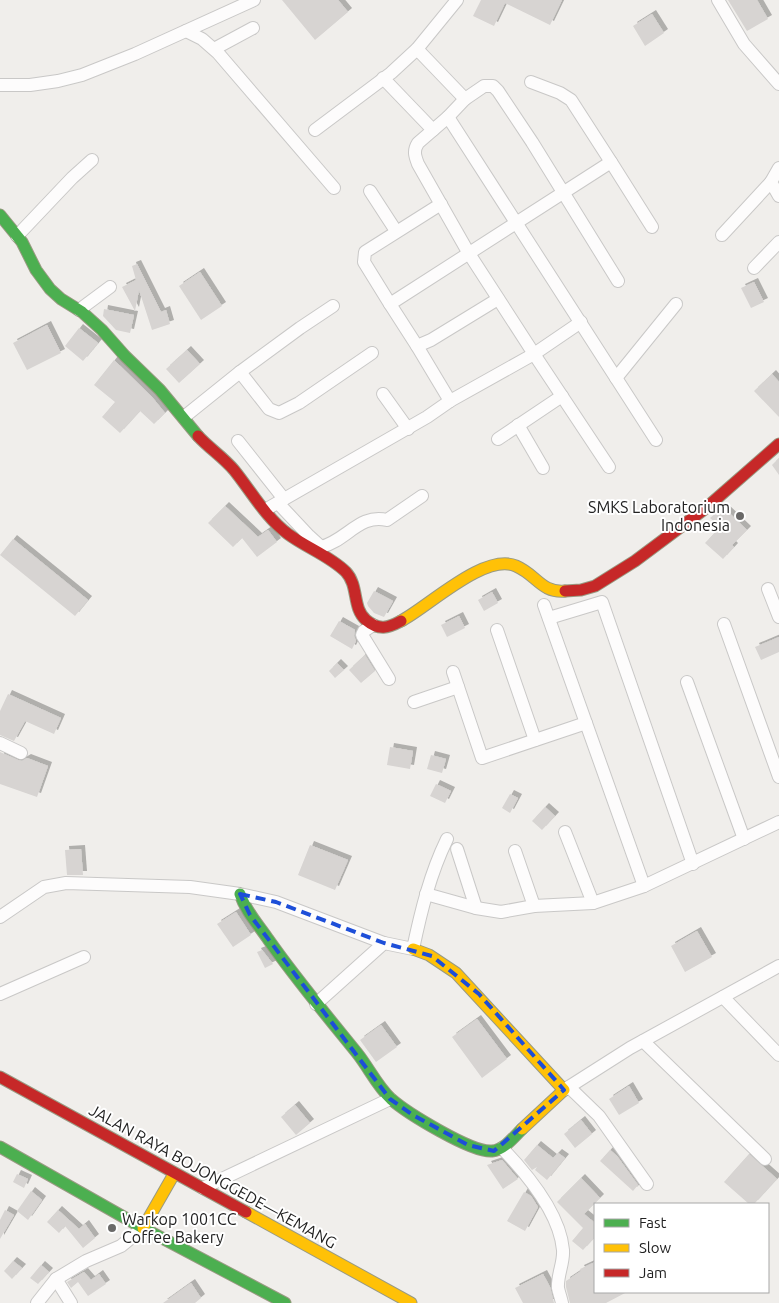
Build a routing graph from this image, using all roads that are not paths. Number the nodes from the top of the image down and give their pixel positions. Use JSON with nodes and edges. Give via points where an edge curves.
{"nodes":[{"id":1,"x":254,"y":0,"type":"edge"},
{"id":2,"x":457,"y":0,"type":"edge"},
{"id":3,"x":718,"y":0,"type":"edge"},
{"id":4,"x":253,"y":28,"type":"dead end"},
{"id":5,"x":186,"y":31,"type":"junction"},
{"id":6,"x":214,"y":49,"type":"junction"},
{"id":7,"x":417,"y":49,"type":"junction"},
{"id":8,"x":383,"y":78,"type":"junction"},
{"id":9,"x":531,"y":82,"type":"dead end"},
{"id":10,"x":779,"y":84,"type":"edge"},
{"id":11,"x":0,"y":85,"type":"edge"},
{"id":12,"x":464,"y":99,"type":"junction"},
{"id":13,"x":448,"y":117,"type":"junction"},
{"id":14,"x":315,"y":130,"type":"dead end"},
{"id":15,"x":433,"y":130,"type":"junction"},
{"id":16,"x":92,"y":160,"type":"dead end"},
{"id":17,"x":611,"y":162,"type":"junction"},
{"id":18,"x":779,"y":168,"type":"edge"},
{"id":19,"x":771,"y":182,"type":"junction"},
{"id":20,"x":334,"y":188,"type":"dead end"},
{"id":21,"x":370,"y":191,"type":"dead end"},
{"id":22,"x":563,"y":191,"type":"junction"},
{"id":23,"x":779,"y":196,"type":"edge"},
{"id":24,"x":441,"y":204,"type":"junction"},
{"id":25,"x":0,"y":215,"type":"edge"},
{"id":26,"x":516,"y":222,"type":"junction"},
{"id":27,"x":652,"y":227,"type":"dead end"},
{"id":28,"x":396,"y":231,"type":"junction"},
{"id":29,"x":722,"y":235,"type":"dead end"},
{"id":30,"x":17,"y":236,"type":"junction"},
{"id":31,"x":779,"y":242,"type":"edge"},
{"id":32,"x":468,"y":252,"type":"junction"},
{"id":33,"x":754,"y":268,"type":"dead end"},
{"id":34,"x":618,"y":280,"type":"dead end"},
{"id":35,"x":110,"y":287,"type":"dead end"},
{"id":36,"x":498,"y":299,"type":"junction"},
{"id":37,"x":390,"y":304,"type":"junction"},
{"id":38,"x":676,"y":304,"type":"dead end"},
{"id":39,"x":334,"y":306,"type":"dead end"},
{"id":40,"x":78,"y":310,"type":"junction"},
{"id":41,"x":581,"y":322,"type":"junction"},
{"id":42,"x":417,"y":346,"type":"junction"},
{"id":43,"x":372,"y":353,"type":"dead end"},
{"id":44,"x":534,"y":354,"type":"junction"},
{"id":45,"x":240,"y":372,"type":"junction"},
{"id":46,"x":616,"y":378,"type":"junction"},
{"id":47,"x":382,"y":394,"type":"dead end"},
{"id":48,"x":562,"y":396,"type":"junction"},
{"id":49,"x":450,"y":401,"type":"junction"},
{"id":50,"x":184,"y":418,"type":"junction"},
{"id":51,"x":518,"y":425,"type":"junction"},
{"id":52,"x":408,"y":429,"type":"junction"},
{"id":53,"x":498,"y":438,"type":"dead end"},
{"id":54,"x":656,"y":440,"type":"dead end"},
{"id":55,"x":238,"y":442,"type":"dead end"},
{"id":56,"x":779,"y":444,"type":"edge"},
{"id":57,"x":609,"y":467,"type":"dead end"},
{"id":58,"x":543,"y":468,"type":"dead end"},
{"id":59,"x":422,"y":496,"type":"dead end"},
{"id":60,"x":281,"y":501,"type":"junction"},
{"id":61,"x":265,"y":510,"type":"junction"},
{"id":62,"x":768,"y":589,"type":"dead end"},
{"id":63,"x":544,"y":605,"type":"dead end"},
{"id":64,"x":779,"y":617,"type":"edge"},
{"id":65,"x":549,"y":618,"type":"junction"},
{"id":66,"x":724,"y":624,"type":"dead end"},
{"id":67,"x":373,"y":625,"type":"junction"},
{"id":68,"x":497,"y":630,"type":"dead end"},
{"id":69,"x":453,"y":672,"type":"dead end"},
{"id":70,"x":389,"y":679,"type":"dead end"},
{"id":71,"x":687,"y":682,"type":"dead end"},
{"id":72,"x":458,"y":687,"type":"junction"},
{"id":73,"x":414,"y":702,"type":"dead end"},
{"id":74,"x":586,"y":723,"type":"junction"},
{"id":75,"x":535,"y":740,"type":"junction"},
{"id":76,"x":0,"y":743,"type":"edge"},
{"id":77,"x":22,"y":753,"type":"dead end"},
{"id":78,"x":779,"y":776,"type":"edge"},
{"id":79,"x":779,"y":822,"type":"edge"},
{"id":80,"x":565,"y":832,"type":"dead end"},
{"id":81,"x":447,"y":838,"type":"dead end"},
{"id":82,"x":744,"y":839,"type":"junction"},
{"id":83,"x":457,"y":849,"type":"dead end"},
{"id":84,"x":515,"y":851,"type":"dead end"},
{"id":85,"x":693,"y":864,"type":"junction"},
{"id":86,"x":644,"y":886,"type":"junction"},
{"id":87,"x":240,"y":894,"type":"junction"},
{"id":88,"x":426,"y":894,"type":"junction"},
{"id":89,"x":593,"y":903,"type":"junction"},
{"id":90,"x":534,"y":906,"type":"junction"},
{"id":91,"x":476,"y":908,"type":"junction"},
{"id":92,"x":0,"y":918,"type":"edge"},
{"id":93,"x":384,"y":943,"type":"junction"},
{"id":94,"x":413,"y":949,"type":"junction"},
{"id":95,"x":84,"y":957,"type":"dead end"},
{"id":96,"x":779,"y":966,"type":"edge"},
{"id":97,"x":0,"y":994,"type":"edge"},
{"id":98,"x":723,"y":997,"type":"junction"},
{"id":99,"x":316,"y":1004,"type":"junction"},
{"id":100,"x":643,"y":1041,"type":"junction"},
{"id":101,"x":779,"y":1055,"type":"edge"},
{"id":102,"x":0,"y":1078,"type":"edge"},
{"id":103,"x":567,"y":1089,"type":"junction"},
{"id":104,"x":390,"y":1099,"type":"junction"},
{"id":105,"x":0,"y":1147,"type":"edge"},
{"id":106,"x":502,"y":1148,"type":"junction"},
{"id":107,"x":765,"y":1159,"type":"dead end"},
{"id":108,"x":174,"y":1174,"type":"junction"},
{"id":109,"x":647,"y":1184,"type":"dead end"},
{"id":110,"x":203,"y":1188,"type":"junction"},
{"id":111,"x":144,"y":1228,"type":"junction"},
{"id":112,"x":56,"y":1279,"type":"junction"},
{"id":113,"x":36,"y":1303,"type":"edge"},
{"id":114,"x":71,"y":1303,"type":"edge"},
{"id":115,"x":285,"y":1303,"type":"edge"},
{"id":116,"x":411,"y":1303,"type":"edge"},
{"id":117,"x":562,"y":1303,"type":"edge"}],
"edges":[{"from":1,"to":5,"type":"street"},
{"from":2,"to":7,"type":"street"},
{"from":3,"to":10,"type":"street","via":[[744,44]]},
{"from":4,"to":6,"type":"street"},
{"from":5,"to":6,"type":"street"},
{"from":5,"to":11,"type":"street","via":[[82,75],[30,85]]},
{"from":6,"to":20,"type":"street"},
{"from":7,"to":8,"type":"street"},
{"from":7,"to":12,"type":"street"},
{"from":8,"to":14,"type":"street"},
{"from":8,"to":15,"type":"street"},
{"from":9,"to":17,"type":"street","via":[[560,92],[571,100]]},
{"from":12,"to":13,"type":"street"},
{"from":12,"to":22,"type":"street","via":[[484,86],[493,86]]},
{"from":13,"to":15,"type":"street"},
{"from":13,"to":26,"type":"street"},
{"from":15,"to":24,"type":"street","via":[[418,143],[415,155]]},
{"from":16,"to":30,"type":"street"},
{"from":17,"to":22,"type":"street"},
{"from":17,"to":27,"type":"street"},
{"from":18,"to":19,"type":"street"},
{"from":19,"to":23,"type":"street"},
{"from":19,"to":29,"type":"street"},
{"from":21,"to":28,"type":"street"},
{"from":22,"to":26,"type":"street"},
{"from":22,"to":34,"type":"street"},
{"from":24,"to":28,"type":"street"},
{"from":24,"to":32,"type":"street"},
{"from":25,"to":30,"type":"main road"},
{"from":26,"to":32,"type":"street"},
{"from":26,"to":41,"type":"street"},
{"from":28,"to":37,"type":"street","via":[[365,252],[364,262]]},
{"from":30,"to":40,"type":"main road","via":[[50,289]]},
{"from":31,"to":33,"type":"street"},
{"from":32,"to":36,"type":"street"},
{"from":32,"to":37,"type":"street"},
{"from":35,"to":40,"type":"street"},
{"from":36,"to":42,"type":"street"},
{"from":36,"to":44,"type":"street"},
{"from":37,"to":42,"type":"street"},
{"from":38,"to":46,"type":"street"},
{"from":39,"to":45,"type":"street"},
{"from":40,"to":50,"type":"main road","via":[[102,330]]},
{"from":41,"to":44,"type":"street"},
{"from":41,"to":46,"type":"street"},
{"from":42,"to":49,"type":"street"},
{"from":43,"to":45,"type":"street","via":[[279,413],[269,409]]},
{"from":44,"to":48,"type":"street"},
{"from":44,"to":49,"type":"street"},
{"from":45,"to":50,"type":"street"},
{"from":46,"to":54,"type":"street"},
{"from":47,"to":52,"type":"street"},
{"from":48,"to":51,"type":"street"},
{"from":48,"to":57,"type":"street"},
{"from":49,"to":52,"type":"street"},
{"from":50,"to":61,"type":"main road","via":[[204,444],[232,468]]},
{"from":51,"to":53,"type":"street"},
{"from":51,"to":58,"type":"street"},
{"from":52,"to":60,"type":"street"},
{"from":55,"to":60,"type":"street"},
{"from":56,"to":67,"type":"main road","via":[[706,508],[636,561],[595,586],[582,590],[548,590],[533,576],[508,564],[488,568],[460,580],[404,620],[387,628]]},
{"from":59,"to":60,"type":"street","via":[[387,520],[369,519],[330,545],[321,547],[308,536]]},
{"from":60,"to":61,"type":"street"},
{"from":61,"to":67,"type":"main road","via":[[288,534],[347,574],[353,584],[358,611]]},
{"from":62,"to":64,"type":"street"},
{"from":63,"to":65,"type":"street"},
{"from":65,"to":74,"type":"street"},
{"from":65,"to":85,"type":"street","via":[[602,602]]},
{"from":66,"to":78,"type":"street"},
{"from":67,"to":70,"type":"street","via":[[362,635]]},
{"from":68,"to":75,"type":"street"},
{"from":69,"to":72,"type":"street"},
{"from":71,"to":82,"type":"street"},
{"from":72,"to":73,"type":"street"},
{"from":72,"to":75,"type":"street","via":[[482,758]]},
{"from":74,"to":75,"type":"street"},
{"from":74,"to":86,"type":"street"},
{"from":76,"to":77,"type":"street"},
{"from":79,"to":82,"type":"street"},
{"from":80,"to":89,"type":"street"},
{"from":81,"to":88,"type":"street"},
{"from":82,"to":85,"type":"street"},
{"from":83,"to":91,"type":"street"},
{"from":84,"to":90,"type":"street"},
{"from":85,"to":86,"type":"street"},
{"from":86,"to":89,"type":"street"},
{"from":87,"to":92,"type":"street","via":[[190,887],[66,883],[44,887]]},
{"from":87,"to":93,"type":"street","via":[[276,902]]},
{"from":87,"to":99,"type":"main road","via":[[250,915]]},
{"from":88,"to":91,"type":"street"},
{"from":88,"to":94,"type":"street"},
{"from":89,"to":90,"type":"street"},
{"from":90,"to":91,"type":"street","via":[[500,912]]},
{"from":93,"to":94,"type":"street"},
{"from":93,"to":99,"type":"street"},
{"from":94,"to":103,"type":"main road","via":[[432,956],[465,980],[511,1034]]},
{"from":95,"to":97,"type":"street"},
{"from":96,"to":98,"type":"street"},
{"from":98,"to":100,"type":"street"},
{"from":98,"to":101,"type":"street"},
{"from":99,"to":104,"type":"main road","via":[[359,1055]]},
{"from":100,"to":103,"type":"street"},
{"from":100,"to":107,"type":"street"},
{"from":102,"to":108,"type":"main road","name":"JALAN RAYA BOJONGGEDE—KEMANG"},
{"from":103,"to":106,"type":"main road"},
{"from":103,"to":109,"type":"street","via":[[599,1116]]},
{"from":104,"to":106,"type":"main road","via":[[468,1145],[494,1152]]},
{"from":104,"to":110,"type":"street"},
{"from":105,"to":111,"type":"main road"},
{"from":106,"to":117,"type":"street","via":[[542,1197],[562,1240],[558,1287]]},
{"from":108,"to":110,"type":"main road","name":"JALAN RAYA BOJONGGEDE—KEMANG"},
{"from":108,"to":111,"type":"main road"},
{"from":110,"to":116,"type":"main road","name":"JALAN RAYA BOJONGGEDE—KEMANG"},
{"from":111,"to":112,"type":"street","via":[[121,1246]]},
{"from":111,"to":115,"type":"main road"},
{"from":112,"to":113,"type":"street"},
{"from":112,"to":114,"type":"street"}]}
